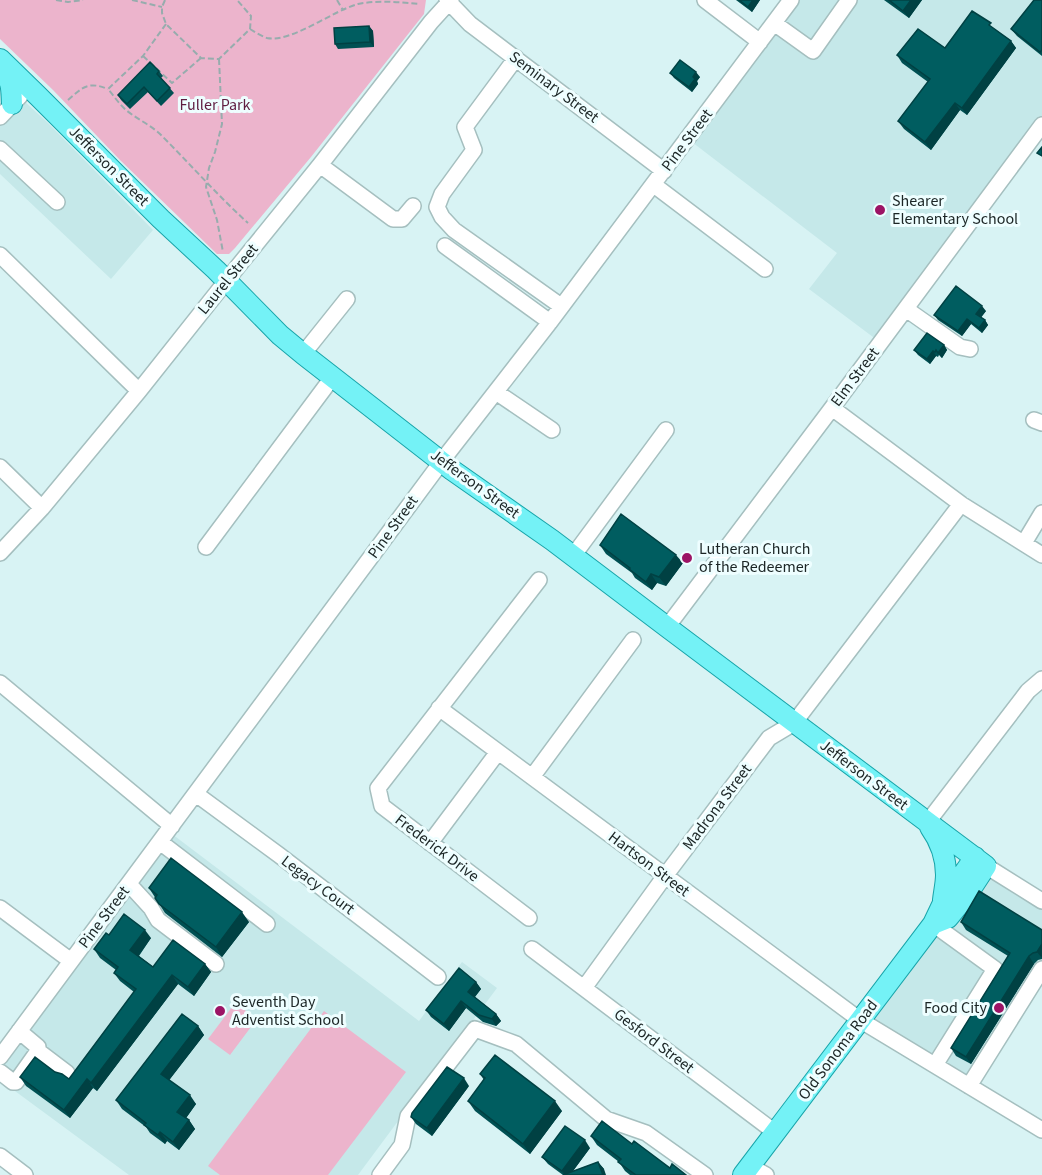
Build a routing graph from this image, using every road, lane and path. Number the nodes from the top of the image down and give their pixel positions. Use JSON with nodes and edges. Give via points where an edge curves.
{"nodes":[{"id":1,"x":56,"y":0,"type":"edge"},
{"id":2,"x":83,"y":0,"type":"edge"},
{"id":3,"x":132,"y":0,"type":"edge"},
{"id":4,"x":165,"y":0,"type":"edge"},
{"id":5,"x":237,"y":0,"type":"edge"},
{"id":6,"x":337,"y":0,"type":"edge"},
{"id":7,"x":705,"y":0,"type":"edge"},
{"id":8,"x":791,"y":0,"type":"edge"},
{"id":9,"x":849,"y":0,"type":"edge"},
{"id":10,"x":449,"y":1,"type":"edge"},
{"id":11,"x":419,"y":4,"type":"dead end"},
{"id":12,"x":162,"y":7,"type":"junction"},
{"id":13,"x":343,"y":10,"type":"junction"},
{"id":14,"x":774,"y":23,"type":"junction"},
{"id":15,"x":166,"y":24,"type":"junction"},
{"id":16,"x":250,"y":30,"type":"junction"},
{"id":17,"x":760,"y":42,"type":"junction"},
{"id":18,"x":143,"y":56,"type":"junction"},
{"id":19,"x":201,"y":58,"type":"junction"},
{"id":20,"x":516,"y":58,"type":"junction"},
{"id":21,"x":0,"y":59,"type":"edge"},
{"id":22,"x":219,"y":59,"type":"junction"},
{"id":23,"x":0,"y":69,"type":"edge"},
{"id":24,"x":28,"y":87,"type":"junction"},
{"id":25,"x":108,"y":89,"type":"junction"},
{"id":26,"x":68,"y":100,"type":"dead end"},
{"id":27,"x":6,"y":110,"type":"edge"},
{"id":28,"x":1042,"y":125,"type":"edge"},
{"id":29,"x":0,"y":149,"type":"edge"},
{"id":30,"x":320,"y":165,"type":"junction"},
{"id":31,"x":664,"y":171,"type":"junction"},
{"id":32,"x":206,"y":180,"type":"junction"},
{"id":33,"x":654,"y":184,"type":"junction"},
{"id":34,"x":57,"y":202,"type":"dead end"},
{"id":35,"x":413,"y":206,"type":"dead end"},
{"id":36,"x":248,"y":223,"type":"dead end"},
{"id":37,"x":445,"y":246,"type":"dead end"},
{"id":38,"x":224,"y":252,"type":"dead end"},
{"id":39,"x":0,"y":255,"type":"edge"},
{"id":40,"x":765,"y":269,"type":"dead end"},
{"id":41,"x":226,"y":281,"type":"junction"},
{"id":42,"x":347,"y":299,"type":"dead end"},
{"id":43,"x":561,"y":306,"type":"junction"},
{"id":44,"x":906,"y":309,"type":"junction"},
{"id":45,"x":550,"y":322,"type":"junction"},
{"id":46,"x":970,"y":350,"type":"dead end"},
{"id":47,"x":303,"y":354,"type":"junction"},
{"id":48,"x":332,"y":378,"type":"junction"},
{"id":49,"x":139,"y":391,"type":"junction"},
{"id":50,"x":496,"y":392,"type":"junction"},
{"id":51,"x":832,"y":408,"type":"junction"},
{"id":52,"x":552,"y":430,"type":"dead end"},
{"id":53,"x":666,"y":430,"type":"dead end"},
{"id":54,"x":442,"y":461,"type":"junction"},
{"id":55,"x":0,"y":467,"type":"edge"},
{"id":56,"x":961,"y":504,"type":"junction"},
{"id":57,"x":42,"y":508,"type":"junction"},
{"id":58,"x":1042,"y":513,"type":"edge"},
{"id":59,"x":1024,"y":543,"type":"junction"},
{"id":60,"x":206,"y":547,"type":"dead end"},
{"id":61,"x":0,"y":553,"type":"edge"},
{"id":62,"x":1042,"y":555,"type":"edge"},
{"id":63,"x":573,"y":556,"type":"junction"},
{"id":64,"x":539,"y":580,"type":"dead end"},
{"id":65,"x":666,"y":627,"type":"junction"},
{"id":66,"x":633,"y":640,"type":"dead end"},
{"id":67,"x":1042,"y":679,"type":"edge"},
{"id":68,"x":0,"y":683,"type":"edge"},
{"id":69,"x":439,"y":708,"type":"junction"},
{"id":70,"x":794,"y":723,"type":"junction"},
{"id":71,"x":498,"y":752,"type":"junction"},
{"id":72,"x":532,"y":777,"type":"junction"},
{"id":73,"x":196,"y":794,"type":"junction"},
{"id":74,"x":927,"y":823,"type":"junction"},
{"id":75,"x":172,"y":826,"type":"junction"},
{"id":76,"x":160,"y":842,"type":"junction"},
{"id":77,"x":430,"y":843,"type":"junction"},
{"id":78,"x":981,"y":862,"type":"junction"},
{"id":79,"x":665,"y":876,"type":"junction"},
{"id":80,"x":129,"y":884,"type":"junction"},
{"id":81,"x":1042,"y":901,"type":"edge"},
{"id":82,"x":943,"y":903,"type":"junction"},
{"id":83,"x":0,"y":908,"type":"edge"},
{"id":84,"x":529,"y":918,"type":"dead end"},
{"id":85,"x":267,"y":924,"type":"dead end"},
{"id":86,"x":933,"y":924,"type":"junction"},
{"id":87,"x":532,"y":949,"type":"dead end"},
{"id":88,"x":71,"y":961,"type":"junction"},
{"id":89,"x":216,"y":964,"type":"dead end"},
{"id":90,"x":1042,"y":969,"type":"edge"},
{"id":91,"x":438,"y":977,"type":"dead end"},
{"id":92,"x":584,"y":988,"type":"junction"},
{"id":93,"x":860,"y":1020,"type":"junction"},
{"id":94,"x":19,"y":1031,"type":"junction"},
{"id":95,"x":39,"y":1051,"type":"junction"},
{"id":96,"x":0,"y":1057,"type":"edge"},
{"id":97,"x":934,"y":1065,"type":"junction"},
{"id":98,"x":0,"y":1072,"type":"edge"},
{"id":99,"x":67,"y":1073,"type":"dead end"},
{"id":100,"x":969,"y":1086,"type":"junction"},
{"id":101,"x":1042,"y":1130,"type":"edge"},
{"id":102,"x":776,"y":1133,"type":"junction"},
{"id":103,"x":0,"y":1156,"type":"edge"},
{"id":104,"x":753,"y":1172,"type":"edge"},
{"id":105,"x":26,"y":1175,"type":"edge"},
{"id":106,"x":380,"y":1175,"type":"edge"},
{"id":107,"x":705,"y":1175,"type":"edge"}],
"edges":[{"from":1,"to":2,"type":"path"},
{"from":3,"to":12,"type":"path"},
{"from":4,"to":12,"type":"path"},
{"from":5,"to":16,"type":"path","via":[[251,16]]},
{"from":6,"to":13,"type":"path"},
{"from":7,"to":17,"type":"street"},
{"from":8,"to":14,"type":"street","name":"Pine Street"},
{"from":9,"to":14,"type":"street","via":[[813,51]]},
{"from":10,"to":20,"type":"street","name":"Seminary Street","via":[[470,24]]},
{"from":10,"to":30,"type":"street","name":"Laurel Street"},
{"from":11,"to":13,"type":"path","via":[[390,1]]},
{"from":12,"to":15,"type":"path"},
{"from":13,"to":16,"type":"path","via":[[293,35],[267,38]]},
{"from":14,"to":17,"type":"street","name":"Pine Street"},
{"from":15,"to":18,"type":"path"},
{"from":15,"to":19,"type":"path"},
{"from":16,"to":22,"type":"path"},
{"from":17,"to":31,"type":"street","name":"Pine Street"},
{"from":18,"to":19,"type":"path","via":[[172,83]]},
{"from":18,"to":25,"type":"path"},
{"from":19,"to":22,"type":"path"},
{"from":20,"to":31,"type":"street","name":"Seminary Street"},
{"from":20,"to":43,"type":"street","via":[[465,127],[474,150],[437,207],[454,230]]},
{"from":21,"to":24,"type":"main road","name":"Jefferson Street"},
{"from":22,"to":32,"type":"path","via":[[222,124]]},
{"from":23,"to":27,"type":"main road","via":[[9,77],[11,86]]},
{"from":24,"to":27,"type":"street"},
{"from":24,"to":41,"type":"main road","name":"Jefferson Street"},
{"from":25,"to":26,"type":"path","via":[[91,84]]},
{"from":25,"to":32,"type":"path","via":[[119,104],[163,136]]},
{"from":28,"to":44,"type":"street","name":"Elm Street"},
{"from":29,"to":34,"type":"street"},
{"from":30,"to":35,"type":"street","via":[[393,219],[402,219]]},
{"from":30,"to":41,"type":"street","name":"Laurel Street"},
{"from":31,"to":33,"type":"street","name":"Pine Street"},
{"from":32,"to":36,"type":"path"},
{"from":32,"to":38,"type":"path"},
{"from":33,"to":40,"type":"street"},
{"from":33,"to":43,"type":"street","name":"Pine Street"},
{"from":37,"to":45,"type":"street"},
{"from":39,"to":49,"type":"street"},
{"from":41,"to":47,"type":"main road","name":"Jefferson Street"},
{"from":41,"to":49,"type":"street","name":"Laurel Street"},
{"from":42,"to":47,"type":"street"},
{"from":43,"to":45,"type":"street","name":"Pine Street"},
{"from":44,"to":46,"type":"street"},
{"from":44,"to":51,"type":"street","name":"Elm Street"},
{"from":45,"to":50,"type":"street","name":"Pine Street"},
{"from":47,"to":48,"type":"main road","name":"Jefferson Street"},
{"from":48,"to":54,"type":"main road","name":"Jefferson Street"},
{"from":48,"to":60,"type":"street"},
{"from":49,"to":57,"type":"street","name":"Laurel Street"},
{"from":50,"to":52,"type":"street"},
{"from":50,"to":54,"type":"street","name":"Pine Street"},
{"from":51,"to":56,"type":"street"},
{"from":51,"to":65,"type":"street","name":"Elm Street"},
{"from":53,"to":63,"type":"street"},
{"from":54,"to":63,"type":"main road","name":"Jefferson Street"},
{"from":54,"to":73,"type":"street","name":"Pine Street"},
{"from":55,"to":57,"type":"street"},
{"from":56,"to":59,"type":"street"},
{"from":56,"to":70,"type":"street"},
{"from":57,"to":61,"type":"street","name":"Laurel Street"},
{"from":58,"to":59,"type":"street"},
{"from":59,"to":62,"type":"street"},
{"from":63,"to":65,"type":"main road","name":"Jefferson Street"},
{"from":64,"to":69,"type":"street","name":"Frederick Drive"},
{"from":65,"to":70,"type":"main road","name":"Jefferson Street"},
{"from":66,"to":72,"type":"street"},
{"from":67,"to":74,"type":"street","via":[[1028,691]]},
{"from":68,"to":75,"type":"street"},
{"from":69,"to":71,"type":"street","name":"Hartson Street"},
{"from":69,"to":77,"type":"street","name":"Frederick Drive","via":[[378,788],[382,806]]},
{"from":70,"to":74,"type":"main road","name":"Jefferson Street"},
{"from":70,"to":79,"type":"street","name":"Madrona Street","via":[[769,738]]},
{"from":71,"to":72,"type":"street","name":"Hartson Street"},
{"from":71,"to":77,"type":"street"},
{"from":72,"to":79,"type":"street","name":"Hartson Street"},
{"from":73,"to":75,"type":"street","name":"Pine Street"},
{"from":73,"to":91,"type":"street","name":"Legacy Court"},
{"from":74,"to":78,"type":"main road","name":"Jefferson Street"},
{"from":74,"to":82,"type":"main road","via":[[945,862]]},
{"from":75,"to":76,"type":"street","name":"Pine Street"},
{"from":76,"to":80,"type":"street","name":"Pine Street"},
{"from":76,"to":85,"type":"street"},
{"from":77,"to":84,"type":"street","name":"Frederick Drive"},
{"from":78,"to":81,"type":"street"},
{"from":78,"to":82,"type":"main road","name":"Old Sonoma Road"},
{"from":78,"to":86,"type":"main road","name":"Old Sonoma Road","via":[[967,895],[948,918]]},
{"from":79,"to":92,"type":"street","name":"Madrona Street"},
{"from":79,"to":93,"type":"street","name":"Hartson Street"},
{"from":80,"to":88,"type":"street","name":"Pine Street"},
{"from":80,"to":89,"type":"street","via":[[158,920]]},
{"from":82,"to":86,"type":"main road","name":"Old Sonoma Road"},
{"from":83,"to":88,"type":"street"},
{"from":86,"to":93,"type":"main road","name":"Old Sonoma Road"},
{"from":86,"to":97,"type":"street","via":[[995,969]]},
{"from":87,"to":92,"type":"street","name":"Gesford Street"},
{"from":88,"to":94,"type":"street","name":"Pine Street"},
{"from":90,"to":100,"type":"street"},
{"from":92,"to":102,"type":"street","name":"Gesford Street"},
{"from":93,"to":97,"type":"street","name":"Hartson Street"},
{"from":93,"to":102,"type":"main road","name":"Old Sonoma Road"},
{"from":94,"to":95,"type":"street"},
{"from":94,"to":96,"type":"street","name":"Pine Street"},
{"from":95,"to":98,"type":"street","via":[[16,1082]]},
{"from":95,"to":99,"type":"street"},
{"from":97,"to":100,"type":"street","name":"Hartson Street"},
{"from":100,"to":101,"type":"street","name":"Hartson Street"},
{"from":102,"to":104,"type":"main road","name":"Old Sonoma Road"},
{"from":103,"to":105,"type":"street"},
{"from":106,"to":107,"type":"street","via":[[402,1145],[408,1116],[475,1029],[516,1044],[606,1119],[645,1133]]}]}
